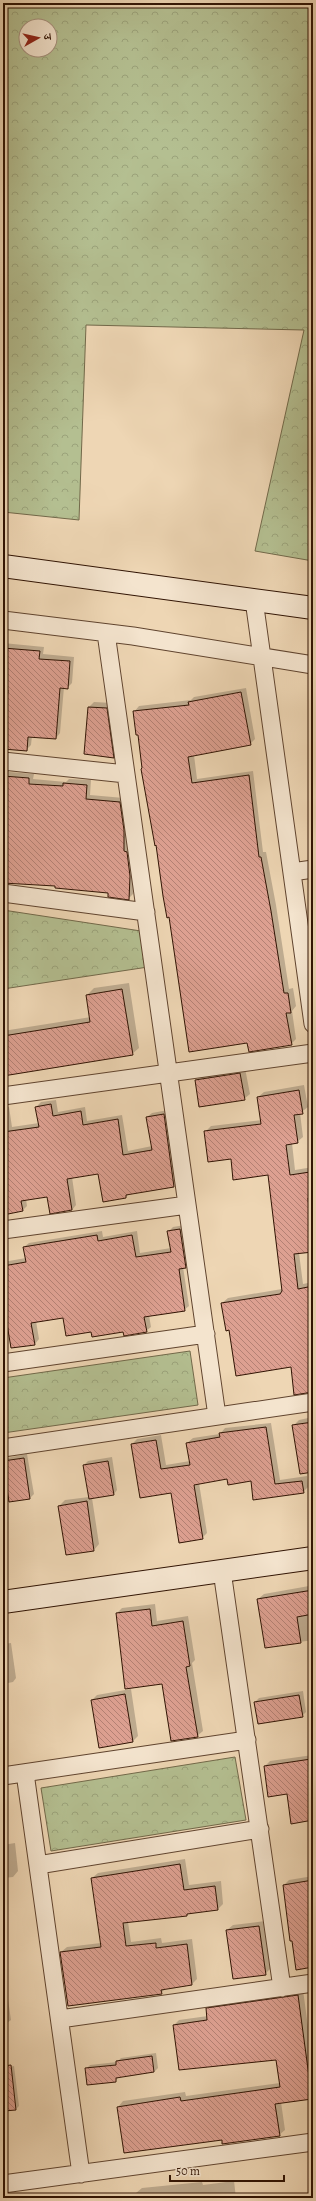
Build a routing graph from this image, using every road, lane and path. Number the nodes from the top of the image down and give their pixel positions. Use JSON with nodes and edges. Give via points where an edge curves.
{"nodes":[{"id":1,"x":3,"y":566,"type":"edge"},
{"id":2,"x":254,"y":600,"type":"junction"},
{"id":3,"x":313,"y":608,"type":"edge"},
{"id":4,"x":3,"y":620,"type":"edge"},
{"id":5,"x":106,"y":633,"type":"junction"},
{"id":6,"x":262,"y":656,"type":"junction"},
{"id":7,"x":313,"y":665,"type":"edge"},
{"id":8,"x":3,"y":761,"type":"edge"},
{"id":9,"x":126,"y":774,"type":"junction"},
{"id":10,"x":313,"y":869,"type":"edge"},
{"id":11,"x":292,"y":872,"type":"junction"},
{"id":12,"x":3,"y":893,"type":"edge"},
{"id":13,"x":146,"y":912,"type":"junction"},
{"id":14,"x":313,"y":1024,"type":"edge"},
{"id":15,"x":313,"y":1052,"type":"edge"},
{"id":16,"x":169,"y":1073,"type":"junction"},
{"id":17,"x":3,"y":1096,"type":"edge"},
{"id":18,"x":187,"y":1205,"type":"junction"},
{"id":19,"x":3,"y":1230,"type":"edge"},
{"id":20,"x":206,"y":1334,"type":"junction"},
{"id":21,"x":3,"y":1363,"type":"edge"},
{"id":22,"x":313,"y":1402,"type":"edge"},
{"id":23,"x":218,"y":1416,"type":"junction"},
{"id":24,"x":3,"y":1448,"type":"edge"},
{"id":25,"x":313,"y":1558,"type":"edge"},
{"id":26,"x":222,"y":1571,"type":"junction"},
{"id":27,"x":3,"y":1602,"type":"edge"},
{"id":28,"x":247,"y":1740,"type":"junction"},
{"id":29,"x":25,"y":1773,"type":"junction"},
{"id":30,"x":3,"y":1776,"type":"edge"},
{"id":31,"x":260,"y":1829,"type":"junction"},
{"id":32,"x":38,"y":1865,"type":"junction"},
{"id":33,"x":313,"y":1983,"type":"edge"},
{"id":34,"x":282,"y":1988,"type":"junction"},
{"id":35,"x":60,"y":2019,"type":"junction"},
{"id":36,"x":313,"y":2145,"type":"edge"},
{"id":37,"x":81,"y":2174,"type":"junction"},
{"id":38,"x":3,"y":2184,"type":"edge"}],
"edges":[{"from":1,"to":2,"type":"street"},
{"from":2,"to":3,"type":"street"},
{"from":2,"to":6,"type":"street"},
{"from":4,"to":5,"type":"street"},
{"from":5,"to":6,"type":"street"},
{"from":5,"to":9,"type":"street"},
{"from":6,"to":7,"type":"street"},
{"from":6,"to":11,"type":"street"},
{"from":8,"to":9,"type":"street"},
{"from":9,"to":13,"type":"street"},
{"from":10,"to":11,"type":"street"},
{"from":11,"to":14,"type":"street"},
{"from":12,"to":13,"type":"street"},
{"from":13,"to":16,"type":"street"},
{"from":15,"to":16,"type":"street"},
{"from":16,"to":17,"type":"street"},
{"from":16,"to":18,"type":"street"},
{"from":18,"to":19,"type":"street"},
{"from":18,"to":20,"type":"street"},
{"from":20,"to":21,"type":"street"},
{"from":20,"to":23,"type":"street"},
{"from":22,"to":23,"type":"street"},
{"from":23,"to":24,"type":"street"},
{"from":25,"to":26,"type":"street"},
{"from":26,"to":27,"type":"street"},
{"from":26,"to":28,"type":"street"},
{"from":28,"to":29,"type":"street"},
{"from":28,"to":31,"type":"street"},
{"from":29,"to":30,"type":"street"},
{"from":29,"to":32,"type":"street"},
{"from":31,"to":32,"type":"street"},
{"from":31,"to":34,"type":"street"},
{"from":32,"to":35,"type":"street"},
{"from":33,"to":34,"type":"street"},
{"from":34,"to":35,"type":"street"},
{"from":35,"to":37,"type":"street"},
{"from":36,"to":37,"type":"street"},
{"from":37,"to":38,"type":"street"}]}
